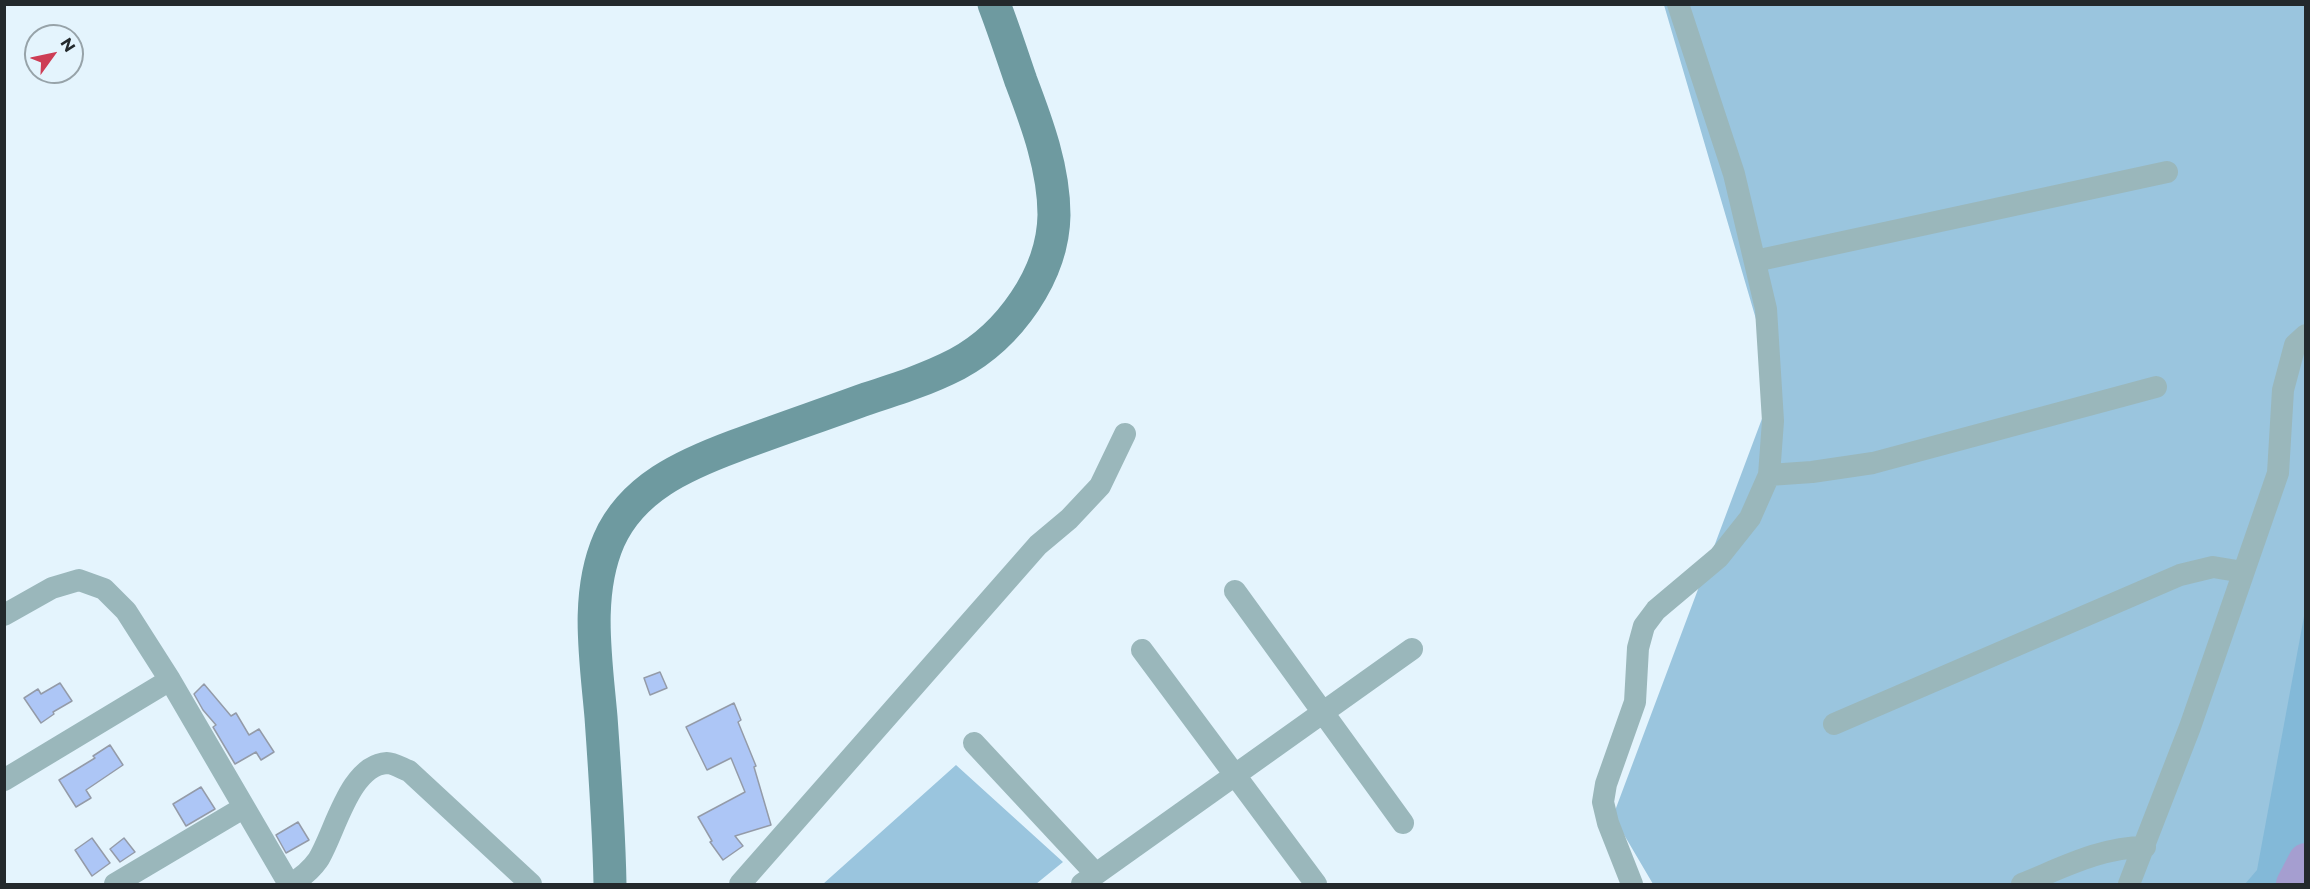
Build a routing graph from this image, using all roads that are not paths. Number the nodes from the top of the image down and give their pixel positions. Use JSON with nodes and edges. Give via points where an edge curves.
{"nodes":[{"id":1,"x":994,"y":4,"type":"edge"},
{"id":2,"x":1678,"y":4,"type":"edge"},
{"id":3,"x":2167,"y":172,"type":"dead end"},
{"id":4,"x":1755,"y":261,"type":"junction"},
{"id":5,"x":2306,"y":335,"type":"edge"},
{"id":6,"x":2156,"y":387,"type":"dead end"},
{"id":7,"x":1125,"y":434,"type":"dead end"},
{"id":8,"x":1769,"y":475,"type":"junction"},
{"id":9,"x":2243,"y":572,"type":"junction"},
{"id":10,"x":1235,"y":591,"type":"dead end"},
{"id":11,"x":4,"y":615,"type":"edge"},
{"id":12,"x":1412,"y":649,"type":"dead end"},
{"id":13,"x":1142,"y":650,"type":"dead end"},
{"id":14,"x":170,"y":680,"type":"junction"},
{"id":15,"x":1323,"y":712,"type":"junction"},
{"id":16,"x":1834,"y":724,"type":"dead end"},
{"id":17,"x":974,"y":743,"type":"dead end"},
{"id":18,"x":1234,"y":776,"type":"junction"},
{"id":19,"x":4,"y":780,"type":"edge"},
{"id":20,"x":243,"y":808,"type":"junction"},
{"id":21,"x":1403,"y":823,"type":"dead end"},
{"id":22,"x":2145,"y":847,"type":"junction"},
{"id":23,"x":1086,"y":882,"type":"edge"},
{"id":24,"x":115,"y":885,"type":"edge"},
{"id":25,"x":290,"y":885,"type":"edge"},
{"id":26,"x":531,"y":885,"type":"edge"},
{"id":27,"x":610,"y":885,"type":"edge"},
{"id":28,"x":740,"y":885,"type":"edge"},
{"id":29,"x":1316,"y":885,"type":"edge"},
{"id":30,"x":1632,"y":885,"type":"edge"},
{"id":31,"x":2022,"y":885,"type":"edge"},
{"id":32,"x":2129,"y":885,"type":"edge"}],
"edges":[{"from":1,"to":27,"type":"street","via":[[1036,123],[1051,182],[1054,217],[1036,284],[1017,314],[960,362],[685,466],[655,483],[628,509],[609,540],[597,577],[594,625]]},
{"from":2,"to":4,"type":"street","via":[[1734,174]]},
{"from":3,"to":4,"type":"street"},
{"from":4,"to":8,"type":"street","via":[[1766,309],[1773,421]]},
{"from":5,"to":9,"type":"street","via":[[2295,345],[2283,390],[2278,473]]},
{"from":6,"to":8,"type":"street","via":[[1873,463]]},
{"from":7,"to":28,"type":"street","via":[[1100,486],[1070,519],[1038,545]]},
{"from":8,"to":30,"type":"street","via":[[1750,518],[1719,557],[1656,610],[1644,626],[1638,648],[1635,702],[1603,802]]},
{"from":9,"to":16,"type":"street","via":[[2213,567],[2180,575]]},
{"from":9,"to":22,"type":"street"},
{"from":10,"to":15,"type":"street"},
{"from":11,"to":14,"type":"street","via":[[52,588],[79,580],[104,589],[126,611]]},
{"from":12,"to":15,"type":"street"},
{"from":13,"to":18,"type":"street"},
{"from":14,"to":19,"type":"street"},
{"from":14,"to":20,"type":"street"},
{"from":15,"to":18,"type":"street"},
{"from":15,"to":21,"type":"street"},
{"from":17,"to":23,"type":"street"},
{"from":18,"to":23,"type":"street"},
{"from":18,"to":29,"type":"street"},
{"from":20,"to":24,"type":"street"},
{"from":20,"to":25,"type":"street"},
{"from":22,"to":31,"type":"street","via":[[2123,847],[2094,855]]},
{"from":22,"to":32,"type":"street"},
{"from":25,"to":26,"type":"street","via":[[317,861],[353,785],[368,770],[388,763],[409,771]]}]}
